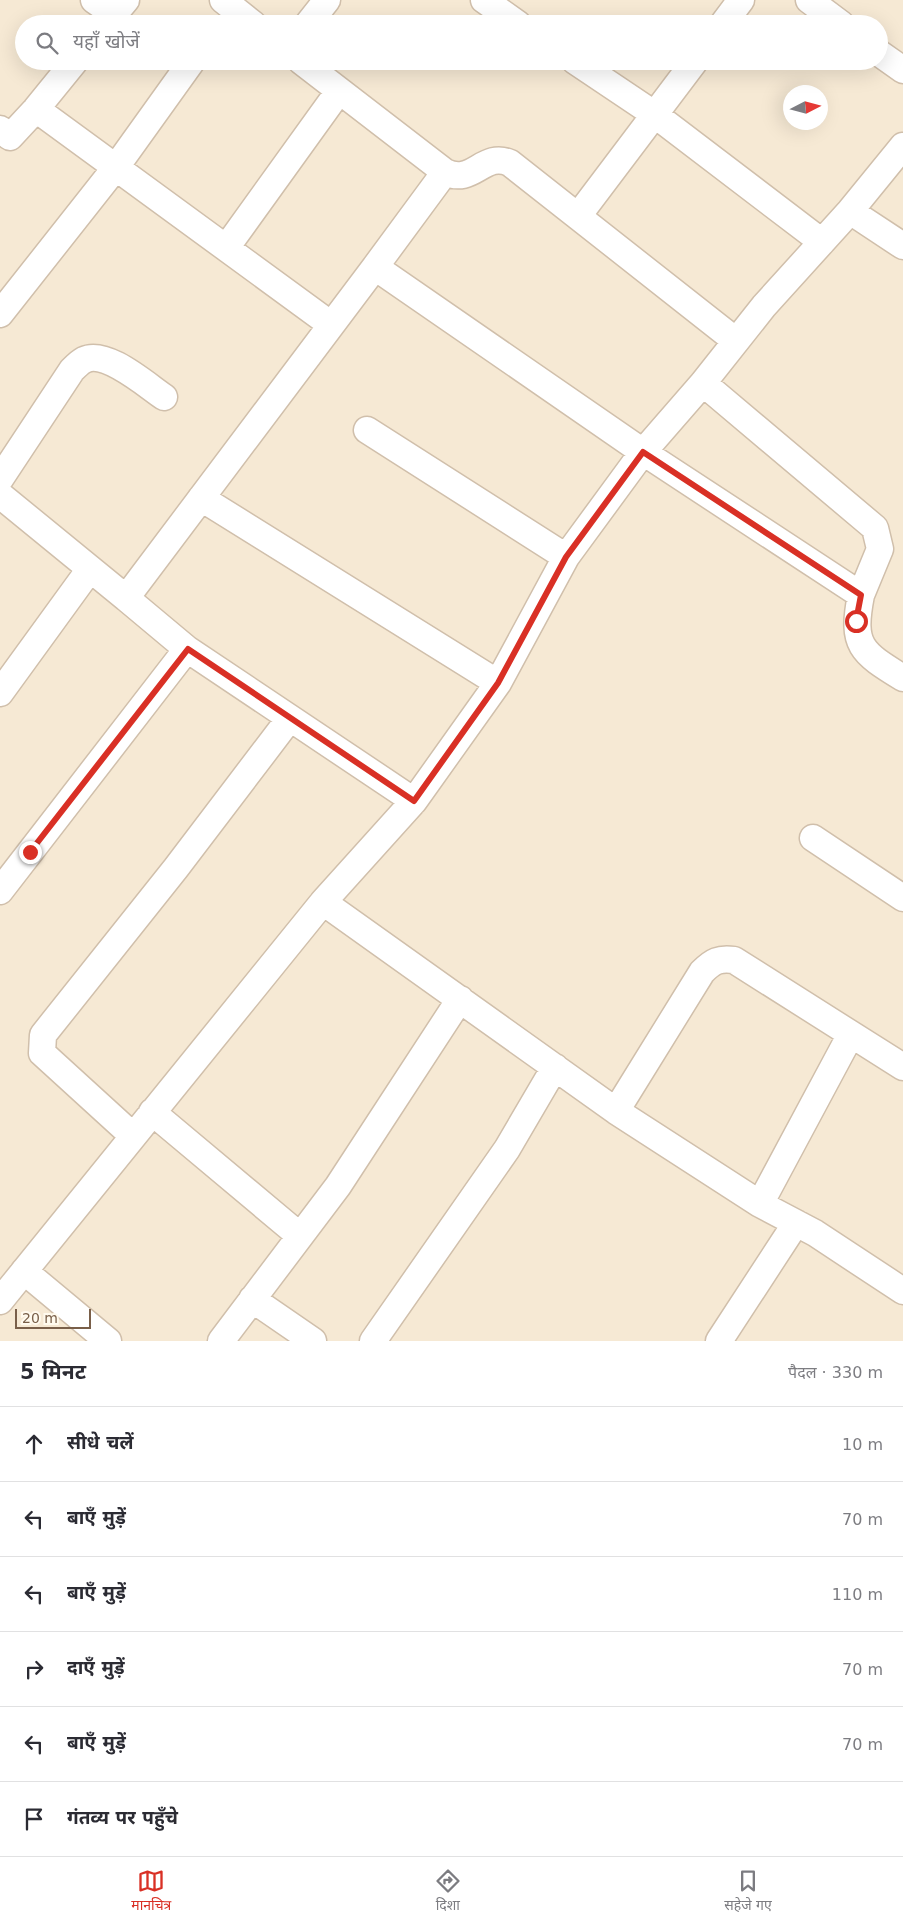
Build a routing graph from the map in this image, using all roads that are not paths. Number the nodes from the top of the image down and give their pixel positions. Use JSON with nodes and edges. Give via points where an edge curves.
{"nodes":[{"id":1,"x":327,"y":0,"type":"edge"},
{"id":2,"x":741,"y":0,"type":"edge"},
{"id":3,"x":809,"y":0,"type":"edge"},
{"id":4,"x":491,"y":2,"type":"edge"},
{"id":5,"x":315,"y":15,"type":"edge"},
{"id":6,"x":507,"y":15,"type":"edge"},
{"id":7,"x":730,"y":15,"type":"edge"},
{"id":8,"x":829,"y":15,"type":"edge"},
{"id":9,"x":888,"y":59,"type":"edge"},
{"id":10,"x":68,"y":70,"type":"edge"},
{"id":11,"x":186,"y":70,"type":"edge"},
{"id":12,"x":313,"y":70,"type":"edge"},
{"id":13,"x":588,"y":70,"type":"edge"},
{"id":14,"x":688,"y":70,"type":"edge"},
{"id":15,"x":903,"y":70,"type":"edge"},
{"id":16,"x":340,"y":91,"type":"junction"},
{"id":17,"x":36,"y":109,"type":"junction"},
{"id":18,"x":654,"y":114,"type":"junction"},
{"id":19,"x":3,"y":139,"type":"edge"},
{"id":20,"x":903,"y":146,"type":"edge"},
{"id":21,"x":116,"y":167,"type":"junction"},
{"id":22,"x":445,"y":172,"type":"junction"},
{"id":23,"x":850,"y":211,"type":"junction"},
{"id":24,"x":578,"y":216,"type":"junction"},
{"id":25,"x":822,"y":242,"type":"junction"},
{"id":26,"x":903,"y":246,"type":"edge"},
{"id":27,"x":226,"y":248,"type":"junction"},
{"id":28,"x":375,"y":267,"type":"junction"},
{"id":29,"x":5,"y":297,"type":"edge"},
{"id":30,"x":330,"y":324,"type":"junction"},
{"id":31,"x":736,"y":341,"type":"junction"},
{"id":32,"x":703,"y":383,"type":"junction"},
{"id":33,"x":164,"y":397,"type":"dead end"},
{"id":34,"x":368,"y":430,"type":"dead end"},
{"id":35,"x":643,"y":452,"type":"junction"},
{"id":36,"x":0,"y":479,"type":"edge"},
{"id":37,"x":0,"y":495,"type":"edge"},
{"id":38,"x":200,"y":498,"type":"junction"},
{"id":39,"x":566,"y":557,"type":"junction"},
{"id":40,"x":90,"y":570,"type":"junction"},
{"id":41,"x":861,"y":595,"type":"junction"},
{"id":42,"x":126,"y":598,"type":"junction"},
{"id":43,"x":188,"y":649,"type":"junction"},
{"id":44,"x":903,"y":678,"type":"edge"},
{"id":45,"x":498,"y":683,"type":"junction"},
{"id":46,"x":0,"y":693,"type":"edge"},
{"id":47,"x":290,"y":718,"type":"junction"},
{"id":48,"x":414,"y":801,"type":"junction"},
{"id":49,"x":813,"y":838,"type":"dead end"},
{"id":50,"x":0,"y":892,"type":"edge"},
{"id":51,"x":903,"y":898,"type":"edge"},
{"id":52,"x":322,"y":902,"type":"junction"},
{"id":53,"x":460,"y":999,"type":"junction"},
{"id":54,"x":851,"y":1034,"type":"junction"},
{"id":55,"x":555,"y":1067,"type":"junction"},
{"id":56,"x":903,"y":1067,"type":"edge"},
{"id":57,"x":616,"y":1111,"type":"junction"},
{"id":58,"x":152,"y":1112,"type":"junction"},
{"id":59,"x":133,"y":1136,"type":"junction"},
{"id":60,"x":760,"y":1204,"type":"junction"},
{"id":61,"x":796,"y":1223,"type":"junction"},
{"id":62,"x":300,"y":1236,"type":"junction"},
{"id":63,"x":24,"y":1271,"type":"junction"},
{"id":64,"x":903,"y":1291,"type":"edge"},
{"id":65,"x":252,"y":1299,"type":"junction"},
{"id":66,"x":0,"y":1301,"type":"edge"},
{"id":67,"x":108,"y":1341,"type":"edge"},
{"id":68,"x":221,"y":1341,"type":"edge"},
{"id":69,"x":313,"y":1341,"type":"edge"},
{"id":70,"x":373,"y":1341,"type":"edge"},
{"id":71,"x":719,"y":1341,"type":"edge"}],
"edges":[{"from":1,"to":5,"type":"street"},
{"from":2,"to":7,"type":"street"},
{"from":3,"to":8,"type":"street"},
{"from":4,"to":6,"type":"street"},
{"from":9,"to":15,"type":"street"},
{"from":10,"to":17,"type":"street"},
{"from":11,"to":21,"type":"street"},
{"from":12,"to":16,"type":"street"},
{"from":13,"to":18,"type":"street"},
{"from":14,"to":18,"type":"street"},
{"from":16,"to":22,"type":"street"},
{"from":16,"to":27,"type":"street"},
{"from":17,"to":19,"type":"street"},
{"from":17,"to":21,"type":"street"},
{"from":18,"to":24,"type":"street"},
{"from":18,"to":25,"type":"street"},
{"from":20,"to":23,"type":"street"},
{"from":21,"to":27,"type":"street"},
{"from":21,"to":29,"type":"street"},
{"from":22,"to":24,"type":"street","via":[[454,176],[464,175],[483,164],[502,159]]},
{"from":22,"to":28,"type":"street"},
{"from":23,"to":25,"type":"street"},
{"from":23,"to":26,"type":"street"},
{"from":24,"to":31,"type":"street"},
{"from":25,"to":31,"type":"street"},
{"from":27,"to":30,"type":"street"},
{"from":28,"to":30,"type":"street"},
{"from":28,"to":35,"type":"street"},
{"from":30,"to":38,"type":"street"},
{"from":31,"to":32,"type":"street"},
{"from":32,"to":35,"type":"street"},
{"from":32,"to":41,"type":"street","via":[[875,528],[880,549]]},
{"from":33,"to":36,"type":"street","via":[[109,360],[84,360],[72,370]]},
{"from":34,"to":39,"type":"street"},
{"from":35,"to":39,"type":"street"},
{"from":35,"to":41,"type":"street"},
{"from":37,"to":40,"type":"street"},
{"from":38,"to":42,"type":"street"},
{"from":38,"to":45,"type":"street"},
{"from":39,"to":45,"type":"street"},
{"from":40,"to":42,"type":"street"},
{"from":40,"to":46,"type":"street"},
{"from":41,"to":44,"type":"street","via":[[856,621],[857,637],[874,660]]},
{"from":42,"to":43,"type":"street"},
{"from":43,"to":47,"type":"street"},
{"from":43,"to":50,"type":"street"},
{"from":45,"to":48,"type":"street"},
{"from":47,"to":48,"type":"street"},
{"from":47,"to":59,"type":"street","via":[[176,868],[42,1035],[42,1054]]},
{"from":48,"to":52,"type":"street"},
{"from":49,"to":51,"type":"street"},
{"from":52,"to":53,"type":"street"},
{"from":52,"to":58,"type":"street"},
{"from":53,"to":55,"type":"street"},
{"from":53,"to":62,"type":"street","via":[[338,1186]]},
{"from":54,"to":56,"type":"street"},
{"from":54,"to":57,"type":"street","via":[[734,960],[722,958],[702,972]]},
{"from":54,"to":60,"type":"street"},
{"from":55,"to":57,"type":"street"},
{"from":55,"to":70,"type":"street","via":[[507,1149]]},
{"from":57,"to":60,"type":"street"},
{"from":58,"to":59,"type":"street"},
{"from":58,"to":62,"type":"street"},
{"from":59,"to":63,"type":"street"},
{"from":60,"to":61,"type":"street"},
{"from":61,"to":64,"type":"street"},
{"from":61,"to":71,"type":"street"},
{"from":62,"to":65,"type":"street"},
{"from":63,"to":66,"type":"street"},
{"from":63,"to":67,"type":"street"},
{"from":65,"to":68,"type":"street"},
{"from":65,"to":69,"type":"street"}]}
